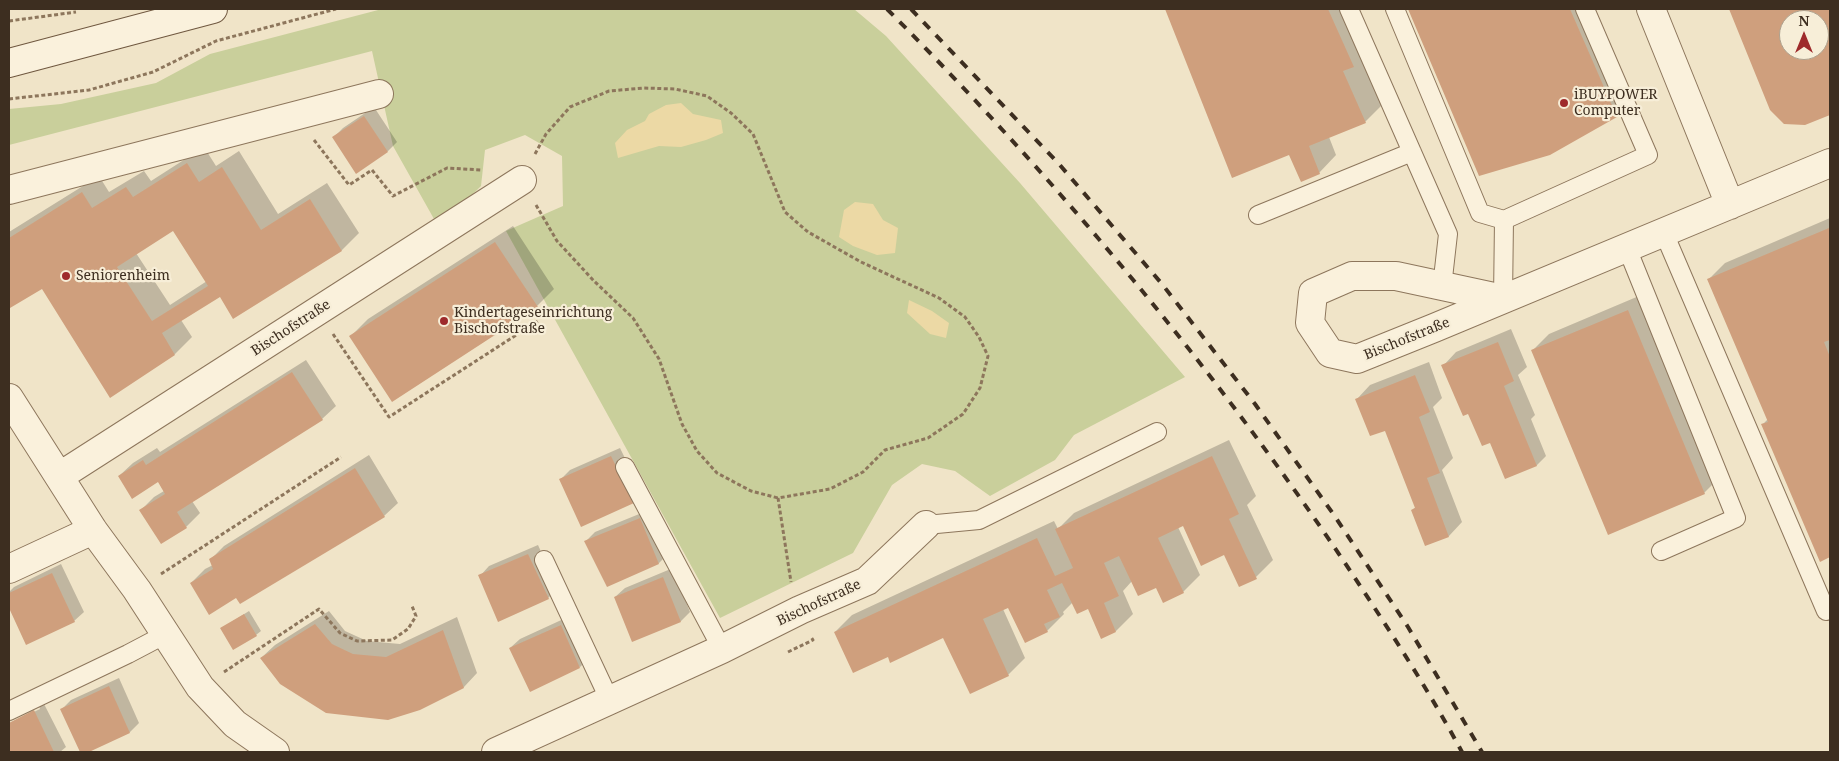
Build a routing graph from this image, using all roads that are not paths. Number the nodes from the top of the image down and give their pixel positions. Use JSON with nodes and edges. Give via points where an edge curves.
{"nodes":[{"id":1,"x":213,"y":9,"type":"edge"},
{"id":2,"x":1349,"y":9,"type":"edge"},
{"id":3,"x":1395,"y":9,"type":"edge"},
{"id":4,"x":1585,"y":9,"type":"edge"},
{"id":5,"x":1651,"y":9,"type":"edge"},
{"id":6,"x":9,"y":63,"type":"edge"},
{"id":7,"x":379,"y":94,"type":"dead end"},
{"id":8,"x":1412,"y":152,"type":"junction"},
{"id":9,"x":1830,"y":164,"type":"edge"},
{"id":10,"x":522,"y":180,"type":"road end"},
{"id":11,"x":9,"y":190,"type":"edge"},
{"id":12,"x":1730,"y":205,"type":"junction"},
{"id":13,"x":1258,"y":216,"type":"dead end"},
{"id":14,"x":1504,"y":220,"type":"junction"},
{"id":15,"x":1664,"y":233,"type":"junction"},
{"id":16,"x":1628,"y":248,"type":"junction"},
{"id":17,"x":1442,"y":287,"type":"junction"},
{"id":18,"x":1503,"y":299,"type":"junction"},
{"id":19,"x":9,"y":398,"type":"edge"},
{"id":20,"x":1157,"y":432,"type":"dead end"},
{"id":21,"x":625,"y":467,"type":"dead end"},
{"id":22,"x":60,"y":476,"type":"junction"},
{"id":23,"x":926,"y":525,"type":"joint"},
{"id":24,"x":94,"y":530,"type":"junction"},
{"id":25,"x":1662,"y":551,"type":"dead end"},
{"id":26,"x":544,"y":560,"type":"dead end"},
{"id":27,"x":9,"y":568,"type":"edge"},
{"id":28,"x":1830,"y":609,"type":"edge"},
{"id":29,"x":166,"y":634,"type":"junction"},
{"id":30,"x":722,"y":649,"type":"junction"},
{"id":31,"x":610,"y":701,"type":"junction"},
{"id":32,"x":9,"y":711,"type":"edge"},
{"id":33,"x":275,"y":752,"type":"edge"},
{"id":34,"x":496,"y":752,"type":"edge"}],
"edges":[{"from":1,"to":6,"type":"street"},
{"from":2,"to":8,"type":"lane"},
{"from":3,"to":14,"type":"lane","via":[[1480,214]]},
{"from":4,"to":14,"type":"lane","via":[[1648,155]]},
{"from":5,"to":12,"type":"street"},
{"from":7,"to":11,"type":"street"},
{"from":8,"to":13,"type":"lane"},
{"from":8,"to":17,"type":"lane","via":[[1448,234]]},
{"from":9,"to":12,"type":"street","name":"Bischofstraße"},
{"from":10,"to":22,"type":"street","name":"Bischofstraße"},
{"from":12,"to":15,"type":"street","name":"Bischofstraße"},
{"from":14,"to":18,"type":"lane"},
{"from":15,"to":16,"type":"street","name":"Bischofstraße"},
{"from":15,"to":28,"type":"lane","via":[[1826,611]]},
{"from":16,"to":18,"type":"street","name":"Bischofstraße"},
{"from":16,"to":25,"type":"lane","via":[[1736,518]]},
{"from":17,"to":18,"type":"street","name":"Bischofstraße"},
{"from":17,"to":18,"type":"street","name":"Bischofstraße","via":[[1396,276],[1352,276],[1313,293],[1310,323],[1330,353],[1357,359]]},
{"from":19,"to":22,"type":"street"},
{"from":20,"to":23,"type":"lane","name":"Bischofstraße","via":[[979,520]]},
{"from":21,"to":30,"type":"lane"},
{"from":22,"to":24,"type":"street"},
{"from":23,"to":30,"type":"street","name":"Bischofstraße","via":[[867,580]]},
{"from":24,"to":27,"type":"street"},
{"from":24,"to":29,"type":"street"},
{"from":26,"to":31,"type":"lane"},
{"from":29,"to":32,"type":"lane"},
{"from":29,"to":33,"type":"street","via":[[200,687],[235,724]]},
{"from":30,"to":31,"type":"street","name":"Bischofstraße"},
{"from":31,"to":34,"type":"street","name":"Bischofstraße"}]}
